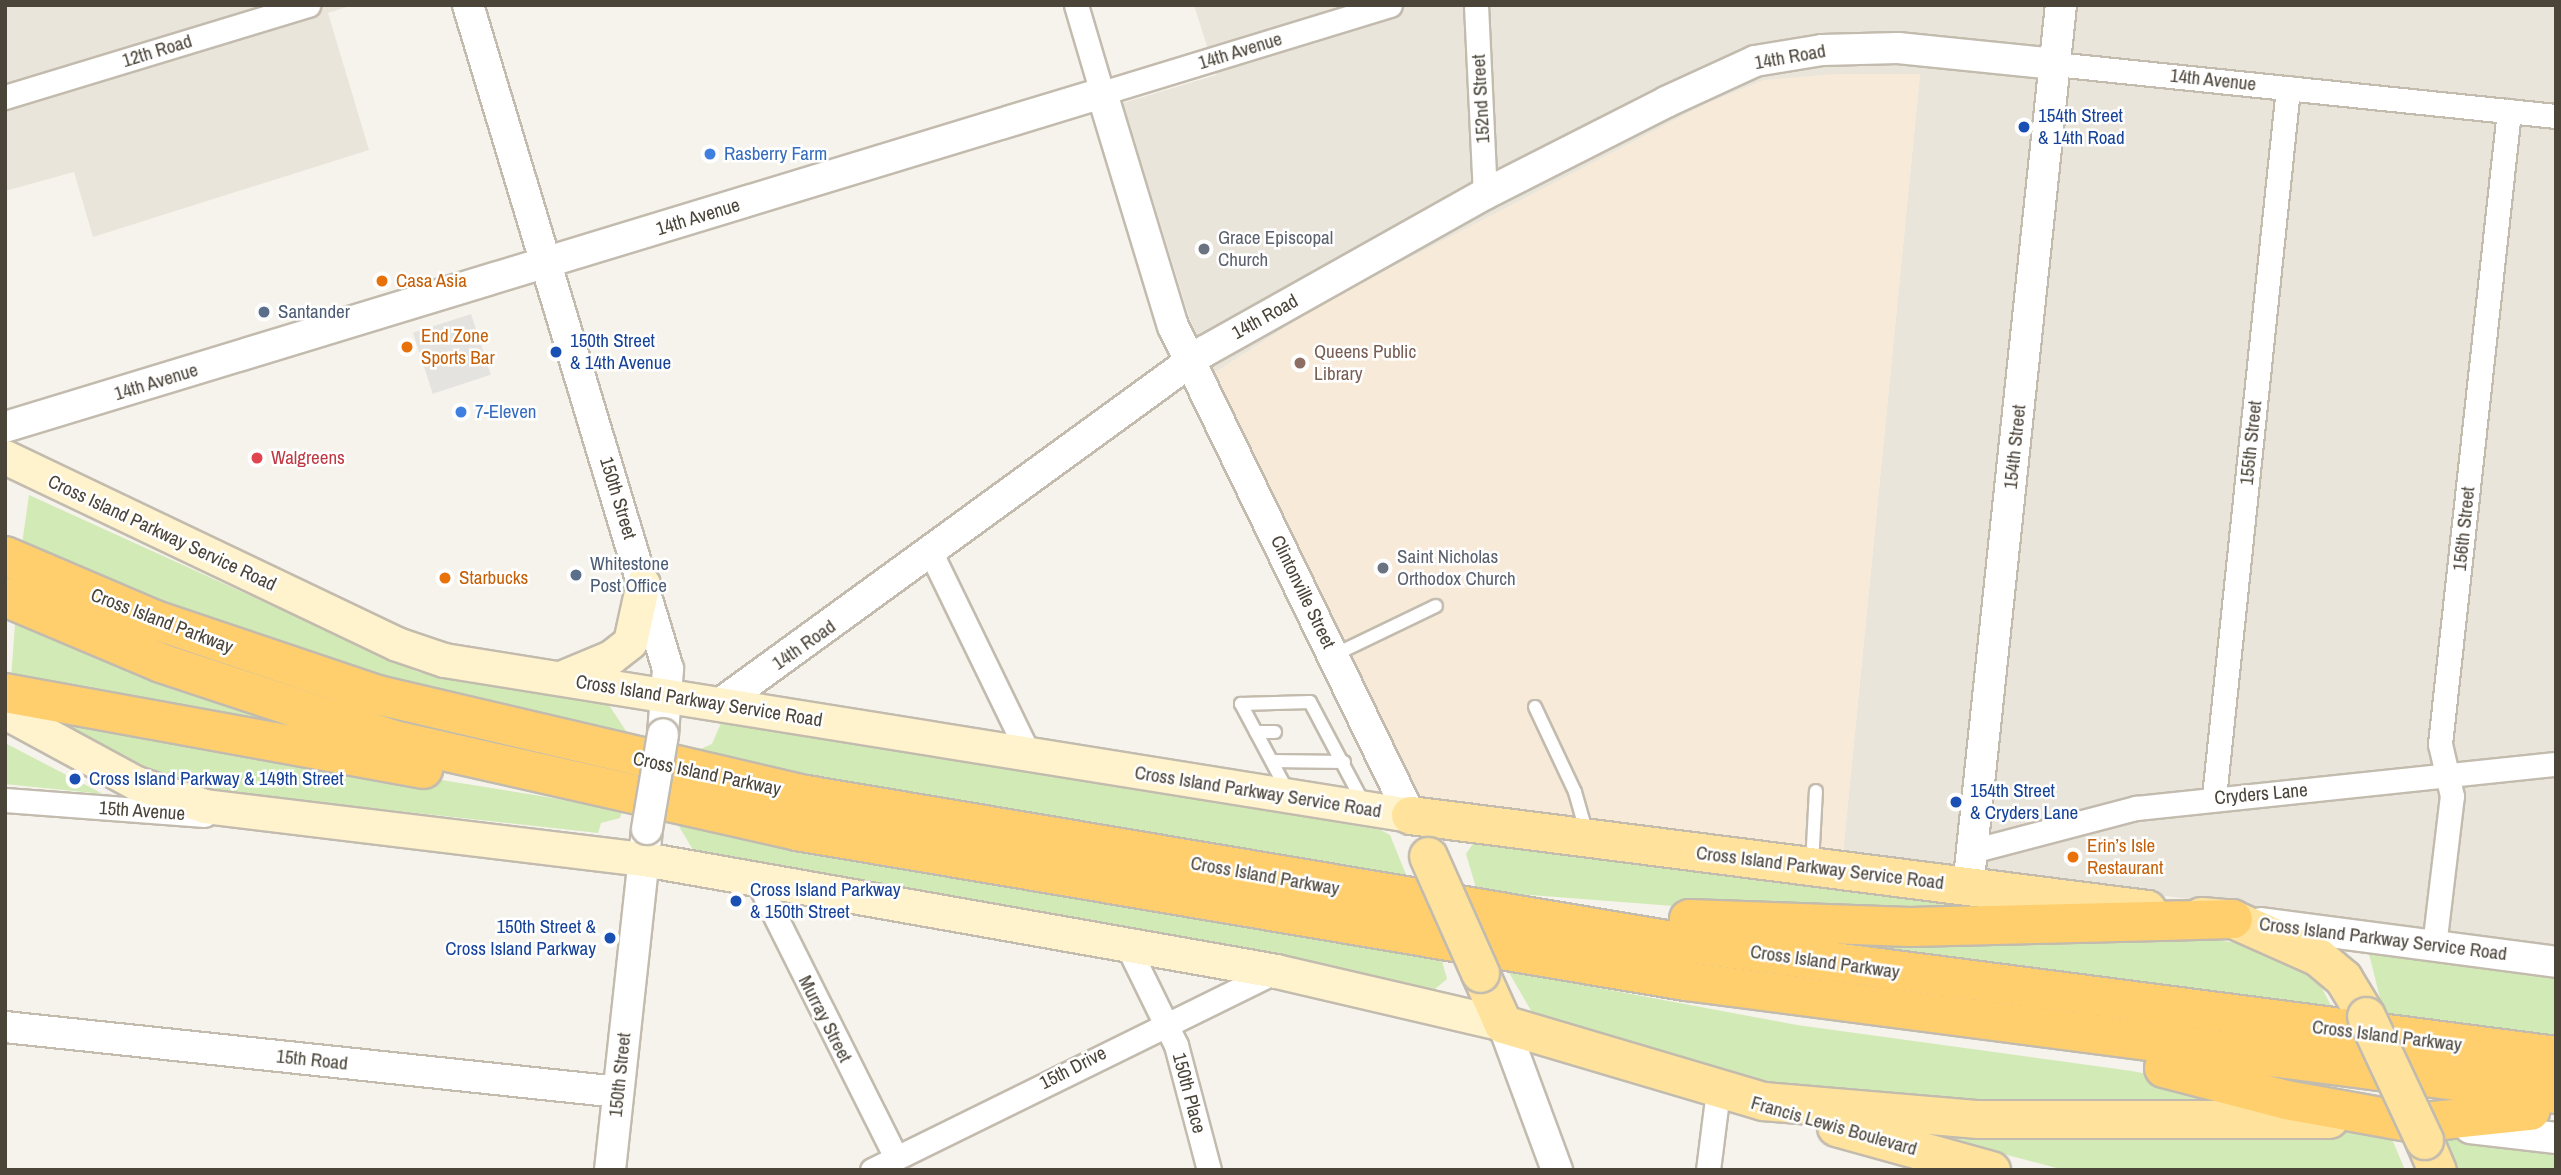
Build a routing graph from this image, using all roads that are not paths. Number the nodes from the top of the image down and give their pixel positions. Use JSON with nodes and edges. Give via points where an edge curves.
{"nodes":[{"id":1,"x":308,"y":5,"type":"edge"},
{"id":2,"x":468,"y":5,"type":"edge"},
{"id":3,"x":1076,"y":5,"type":"edge"},
{"id":4,"x":1390,"y":5,"type":"edge"},
{"id":5,"x":1476,"y":5,"type":"edge"},
{"id":6,"x":2061,"y":5,"type":"edge"},
{"id":7,"x":1869,"y":47,"type":"joint"},
{"id":8,"x":2055,"y":64,"type":"junction"},
{"id":9,"x":2288,"y":88,"type":"junction"},
{"id":10,"x":1102,"y":93,"type":"junction"},
{"id":11,"x":5,"y":97,"type":"edge"},
{"id":12,"x":2509,"y":111,"type":"junction"},
{"id":13,"x":2556,"y":116,"type":"edge"},
{"id":14,"x":1485,"y":194,"type":"junction"},
{"id":15,"x":547,"y":264,"type":"junction"},
{"id":16,"x":1190,"y":363,"type":"junction"},
{"id":17,"x":5,"y":427,"type":"edge"},
{"id":18,"x":5,"y":457,"type":"edge"},
{"id":19,"x":932,"y":555,"type":"junction"},
{"id":20,"x":5,"y":556,"type":"edge"},
{"id":21,"x":643,"y":583,"type":"junction"},
{"id":22,"x":5,"y":597,"type":"edge"},
{"id":23,"x":1436,"y":606,"type":"dead end"},
{"id":24,"x":1334,"y":655,"type":"junction"},
{"id":25,"x":557,"y":678,"type":"junction"},
{"id":26,"x":5,"y":693,"type":"edge"},
{"id":27,"x":669,"y":695,"type":"junction"},
{"id":28,"x":721,"y":703,"type":"junction"},
{"id":29,"x":1535,"y":707,"type":"dead end"},
{"id":30,"x":5,"y":712,"type":"edge"},
{"id":31,"x":1256,"y":732,"type":"junction"},
{"id":32,"x":1275,"y":732,"type":"dead end"},
{"id":33,"x":1029,"y":755,"type":"junction"},
{"id":34,"x":1272,"y":761,"type":"junction"},
{"id":35,"x":1344,"y":762,"type":"junction"},
{"id":36,"x":2556,"y":764,"type":"edge"},
{"id":37,"x":2446,"y":778,"type":"junction"},
{"id":38,"x":1816,"y":791,"type":"dead end"},
{"id":39,"x":2214,"y":797,"type":"junction"},
{"id":40,"x":1293,"y":799,"type":"junction"},
{"id":41,"x":5,"y":800,"type":"edge"},
{"id":42,"x":1366,"y":809,"type":"junction"},
{"id":43,"x":1410,"y":815,"type":"junction"},
{"id":44,"x":730,"y":818,"type":"junction"},
{"id":45,"x":280,"y":820,"type":"junction"},
{"id":46,"x":1588,"y":838,"type":"junction"},
{"id":47,"x":645,"y":844,"type":"junction"},
{"id":48,"x":1972,"y":851,"type":"junction"},
{"id":49,"x":1812,"y":867,"type":"junction"},
{"id":50,"x":757,"y":878,"type":"junction"},
{"id":51,"x":1968,"y":888,"type":"junction"},
{"id":52,"x":1404,"y":899,"type":"junction"},
{"id":53,"x":2232,"y":919,"type":"junction"},
{"id":54,"x":1126,"y":943,"type":"junction"},
{"id":55,"x":2434,"y":946,"type":"junction"},
{"id":56,"x":2556,"y":962,"type":"edge"},
{"id":57,"x":1276,"y":971,"type":"junction"},
{"id":58,"x":1961,"y":1021,"type":"junction"},
{"id":59,"x":1164,"y":1023,"type":"junction"},
{"id":60,"x":1503,"y":1024,"type":"junction"},
{"id":61,"x":5,"y":1027,"type":"edge"},
{"id":62,"x":2556,"y":1056,"type":"edge"},
{"id":63,"x":1717,"y":1091,"type":"junction"},
{"id":64,"x":618,"y":1092,"type":"junction"},
{"id":65,"x":2556,"y":1094,"type":"edge"},
{"id":66,"x":2556,"y":1112,"type":"edge"},
{"id":67,"x":2556,"y":1138,"type":"edge"},
{"id":68,"x":2425,"y":1151,"type":"edge"},
{"id":69,"x":896,"y":1158,"type":"junction"},
{"id":70,"x":610,"y":1170,"type":"edge"},
{"id":71,"x":872,"y":1170,"type":"edge"},
{"id":72,"x":1209,"y":1170,"type":"edge"},
{"id":73,"x":1557,"y":1170,"type":"edge"},
{"id":74,"x":1707,"y":1170,"type":"edge"},
{"id":75,"x":1991,"y":1170,"type":"edge"}],
"edges":[{"from":1,"to":11,"type":"street","name":"12th Road"},
{"from":2,"to":15,"type":"street","name":"150th Street"},
{"from":3,"to":10,"type":"street","name":"Clintonville Street"},
{"from":4,"to":10,"type":"street","name":"14th Avenue"},
{"from":5,"to":14,"type":"street","name":"152nd Street"},
{"from":6,"to":8,"type":"street","name":"154th Street"},
{"from":7,"to":8,"type":"street","name":"14th Avenue"},
{"from":7,"to":14,"type":"street","name":"14th Road","via":[[1755,61]]},
{"from":8,"to":9,"type":"street","name":"14th Avenue"},
{"from":8,"to":48,"type":"street","name":"154th Street"},
{"from":9,"to":12,"type":"street","name":"14th Avenue"},
{"from":9,"to":39,"type":"street","name":"155th Street"},
{"from":10,"to":15,"type":"street","name":"14th Avenue"},
{"from":10,"to":16,"type":"street","name":"Clintonville Street"},
{"from":12,"to":13,"type":"street","name":"14th Avenue"},
{"from":12,"to":37,"type":"street","name":"156th Street","via":[[2440,744]]},
{"from":14,"to":16,"type":"street","name":"14th Road"},
{"from":15,"to":17,"type":"street","name":"14th Avenue"},
{"from":15,"to":21,"type":"street","name":"150th Street"},
{"from":16,"to":19,"type":"street","name":"14th Road"},
{"from":16,"to":24,"type":"street","name":"Clintonville Street"},
{"from":18,"to":25,"type":"main road","name":"Cross Island Parkway Service Road","via":[[397,644],[444,660]]},
{"from":19,"to":28,"type":"street","name":"14th Road"},
{"from":19,"to":33,"type":"street"},
{"from":20,"to":52,"type":"highway","name":"Cross Island Parkway","via":[[250,654],[499,728],[820,797]]},
{"from":21,"to":25,"type":"main road","via":[[630,642],[611,657]]},
{"from":21,"to":27,"type":"street","name":"150th Street"},
{"from":22,"to":44,"type":"highway","name":"Cross Island Parkway","via":[[161,663],[327,720],[492,765]]},
{"from":23,"to":24,"type":"lane"},
{"from":24,"to":43,"type":"street","name":"Clintonville Street"},
{"from":25,"to":27,"type":"main road","name":"Cross Island Parkway Service Road"},
{"from":26,"to":44,"type":"highway","via":[[248,742]]},
{"from":27,"to":28,"type":"main road","name":"Cross Island Parkway Service Road"},
{"from":27,"to":47,"type":"street","name":"150th Street","bridge":true},
{"from":28,"to":33,"type":"main road","name":"Cross Island Parkway Service Road"},
{"from":29,"to":46,"type":"lane","via":[[1575,792]]},
{"from":30,"to":45,"type":"main road","via":[[152,790]]},
{"from":31,"to":32,"type":"lane"},
{"from":31,"to":34,"type":"lane"},
{"from":31,"to":35,"type":"lane","via":[[1241,704],[1310,702],[1322,732]]},
{"from":33,"to":40,"type":"main road","name":"Cross Island Parkway Service Road"},
{"from":34,"to":35,"type":"lane"},
{"from":34,"to":40,"type":"lane"},
{"from":35,"to":42,"type":"lane"},
{"from":36,"to":37,"type":"street","name":"Cryders Lane"},
{"from":37,"to":39,"type":"street","name":"Cryders Lane"},
{"from":37,"to":55,"type":"street","name":"156th Street","via":[[2452,796]]},
{"from":38,"to":49,"type":"lane"},
{"from":39,"to":48,"type":"street","name":"Cryders Lane","via":[[2136,808]]},
{"from":40,"to":42,"type":"main road","name":"Cross Island Parkway Service Road"},
{"from":41,"to":45,"type":"street","name":"15th Avenue"},
{"from":42,"to":43,"type":"main road","name":"Cross Island Parkway Service Road"},
{"from":43,"to":46,"type":"main road","name":"Cross Island Parkway Service Road"},
{"from":43,"to":60,"type":"main road","name":"Clintonville Street","bridge":true},
{"from":44,"to":58,"type":"highway","name":"Cross Island Parkway","via":[[1329,926]]},
{"from":45,"to":47,"type":"main road"},
{"from":46,"to":49,"type":"main road","name":"Cross Island Parkway Service Road"},
{"from":47,"to":50,"type":"main road"},
{"from":47,"to":64,"type":"street","name":"150th Street"},
{"from":48,"to":51,"type":"street","name":"154th Street"},
{"from":49,"to":51,"type":"main road","name":"Cross Island Parkway Service Road"},
{"from":50,"to":54,"type":"main road"},
{"from":50,"to":69,"type":"street","name":"Murray Street"},
{"from":51,"to":53,"type":"main road","name":"Cross Island Parkway Service Road"},
{"from":52,"to":53,"type":"highway","via":[[1818,927]]},
{"from":52,"to":62,"type":"highway","name":"Cross Island Parkway","via":[[2072,997]]},
{"from":53,"to":55,"type":"street","name":"Cross Island Parkway Service Road"},
{"from":53,"to":68,"type":"main road","bridge":true,"via":[[2325,961],[2366,1016]]},
{"from":54,"to":57,"type":"main road"},
{"from":54,"to":59,"type":"street","name":"150th Place"},
{"from":55,"to":56,"type":"street","name":"Cross Island Parkway Service Road"},
{"from":57,"to":59,"type":"street","name":"15th Drive"},
{"from":57,"to":60,"type":"main road"},
{"from":58,"to":65,"type":"highway","name":"Cross Island Parkway"},
{"from":58,"to":68,"type":"highway","via":[[2286,1100]]},
{"from":59,"to":69,"type":"street","name":"15th Drive"},
{"from":59,"to":72,"type":"street","name":"150th Place","via":[[1176,1045]]},
{"from":60,"to":63,"type":"main road"},
{"from":60,"to":73,"type":"street","name":"Clintonville Street"},
{"from":61,"to":64,"type":"street","name":"15th Road"},
{"from":63,"to":68,"type":"main road","via":[[1914,1117]]},
{"from":63,"to":74,"type":"street"},
{"from":63,"to":75,"type":"main road","name":"Francis Lewis Boulevard"},
{"from":64,"to":70,"type":"street","name":"150th Street"},
{"from":66,"to":68,"type":"highway","via":[[2492,1111]]},
{"from":67,"to":68,"type":"street"},
{"from":69,"to":71,"type":"street","name":"15th Drive"}]}
